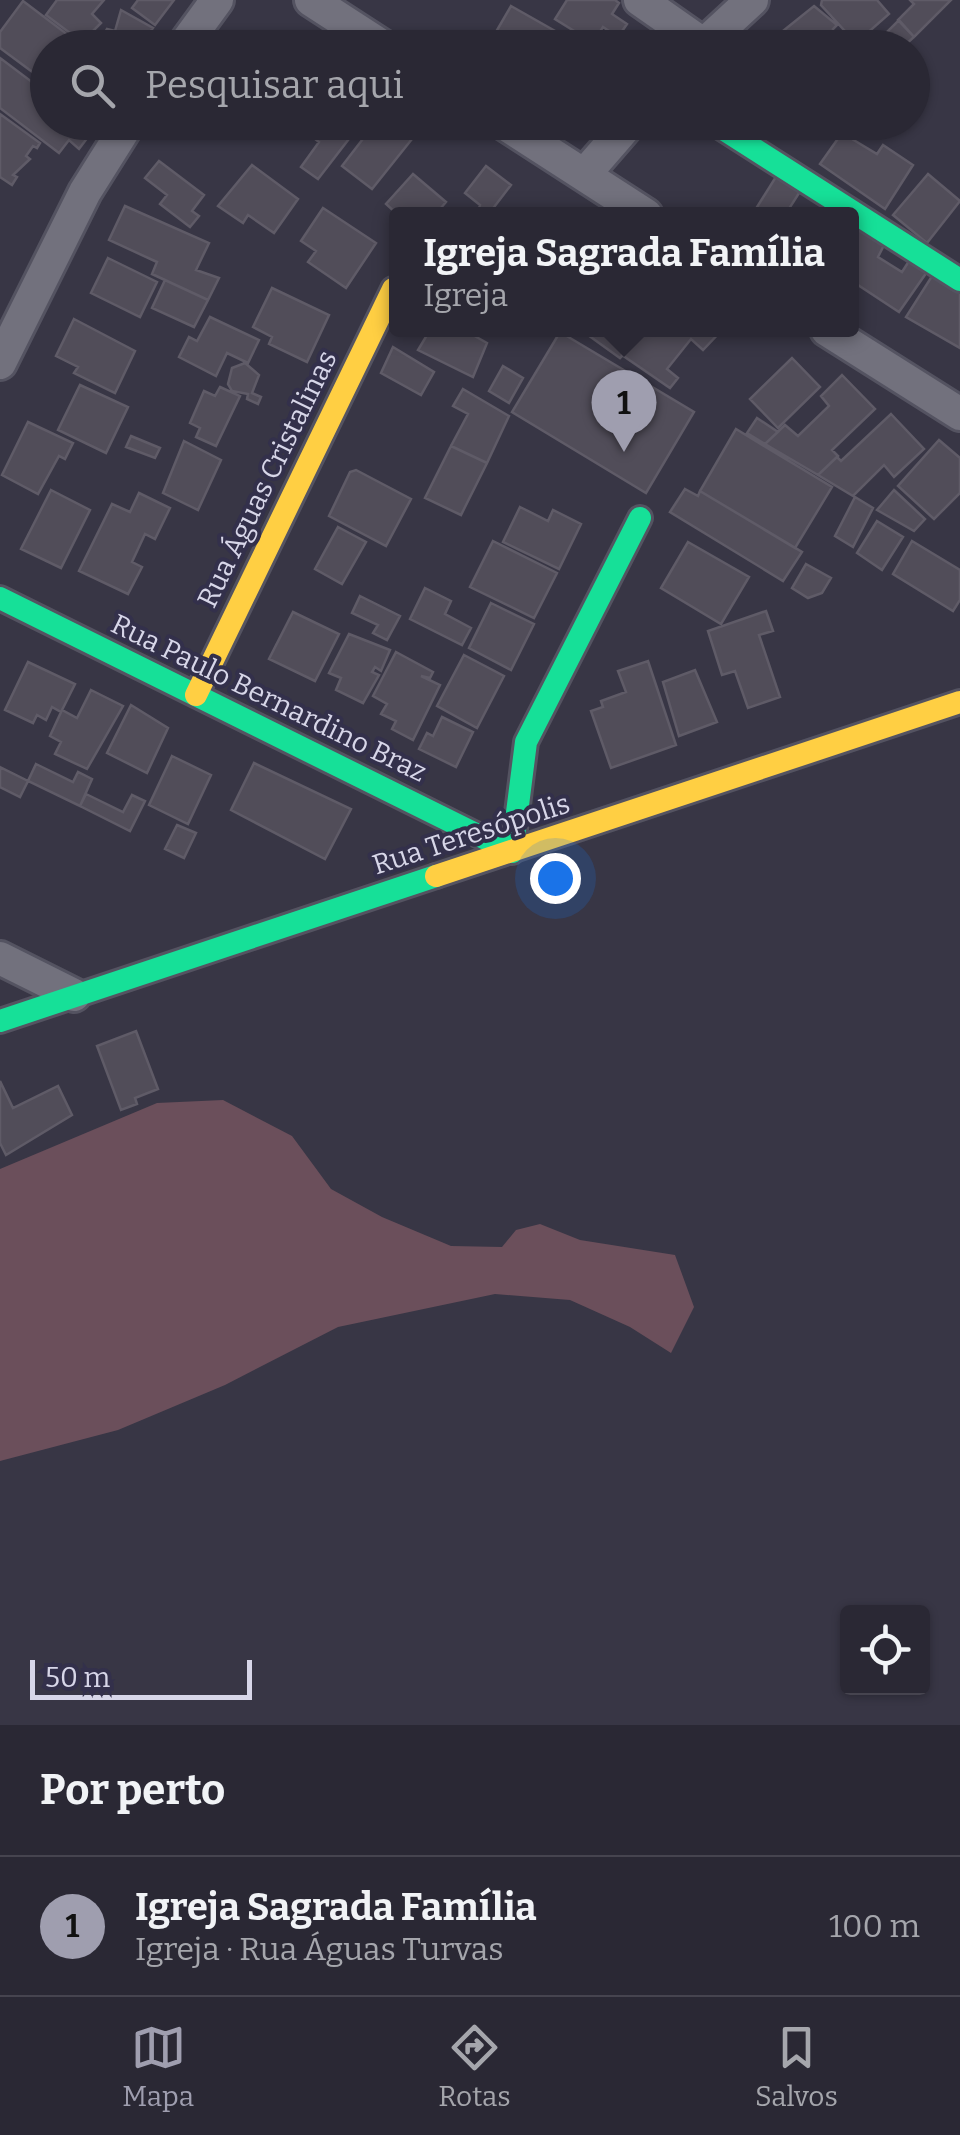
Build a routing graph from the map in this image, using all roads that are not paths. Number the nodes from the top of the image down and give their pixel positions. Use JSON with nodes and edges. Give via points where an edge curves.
{"nodes":[{"id":1,"x":217,"y":0,"type":"edge"},
{"id":2,"x":311,"y":0,"type":"edge"},
{"id":3,"x":640,"y":0,"type":"edge"},
{"id":4,"x":752,"y":0,"type":"edge"},
{"id":5,"x":195,"y":30,"type":"edge"},
{"id":6,"x":357,"y":30,"type":"edge"},
{"id":7,"x":680,"y":30,"type":"edge"},
{"id":8,"x":719,"y":30,"type":"edge"},
{"id":9,"x":118,"y":140,"type":"edge"},
{"id":10,"x":530,"y":140,"type":"edge"},
{"id":11,"x":614,"y":140,"type":"edge"},
{"id":12,"x":740,"y":140,"type":"edge"},
{"id":13,"x":584,"y":175,"type":"junction"},
{"id":14,"x":635,"y":207,"type":"edge"},
{"id":15,"x":845,"y":207,"type":"edge"},
{"id":16,"x":859,"y":216,"type":"edge"},
{"id":17,"x":960,"y":280,"type":"edge"},
{"id":18,"x":389,"y":297,"type":"edge"},
{"id":19,"x":838,"y":337,"type":"edge"},
{"id":20,"x":0,"y":363,"type":"edge"},
{"id":21,"x":960,"y":414,"type":"edge"},
{"id":22,"x":640,"y":518,"type":"dead end"},
{"id":23,"x":0,"y":598,"type":"edge"},
{"id":24,"x":196,"y":695,"type":"junction"},
{"id":25,"x":960,"y":702,"type":"edge"},
{"id":26,"x":512,"y":852,"type":"junction"},
{"id":27,"x":0,"y":958,"type":"edge"},
{"id":28,"x":74,"y":995,"type":"junction"},
{"id":29,"x":0,"y":1022,"type":"edge"}],
"edges":[{"from":1,"to":5,"type":"street"},
{"from":2,"to":6,"type":"street"},
{"from":3,"to":7,"type":"street"},
{"from":4,"to":8,"type":"street"},
{"from":9,"to":20,"type":"street","via":[[57,244]]},
{"from":10,"to":13,"type":"street"},
{"from":11,"to":13,"type":"street"},
{"from":12,"to":15,"type":"street"},
{"from":13,"to":14,"type":"street"},
{"from":16,"to":17,"type":"street"},
{"from":18,"to":24,"type":"street","name":"Rua Águas Cristalinas"},
{"from":19,"to":21,"type":"street"},
{"from":22,"to":26,"type":"street","via":[[526,742]]},
{"from":23,"to":24,"type":"street","name":"Rua Paulo Bernardino Braz"},
{"from":24,"to":26,"type":"street","name":"Rua Paulo Bernardino Braz"},
{"from":25,"to":26,"type":"street","name":"Rua Teresópolis"},
{"from":26,"to":28,"type":"street","name":"Rua Teresópolis"},
{"from":27,"to":28,"type":"street"},
{"from":28,"to":29,"type":"street","name":"Rua Teresópolis"}]}
